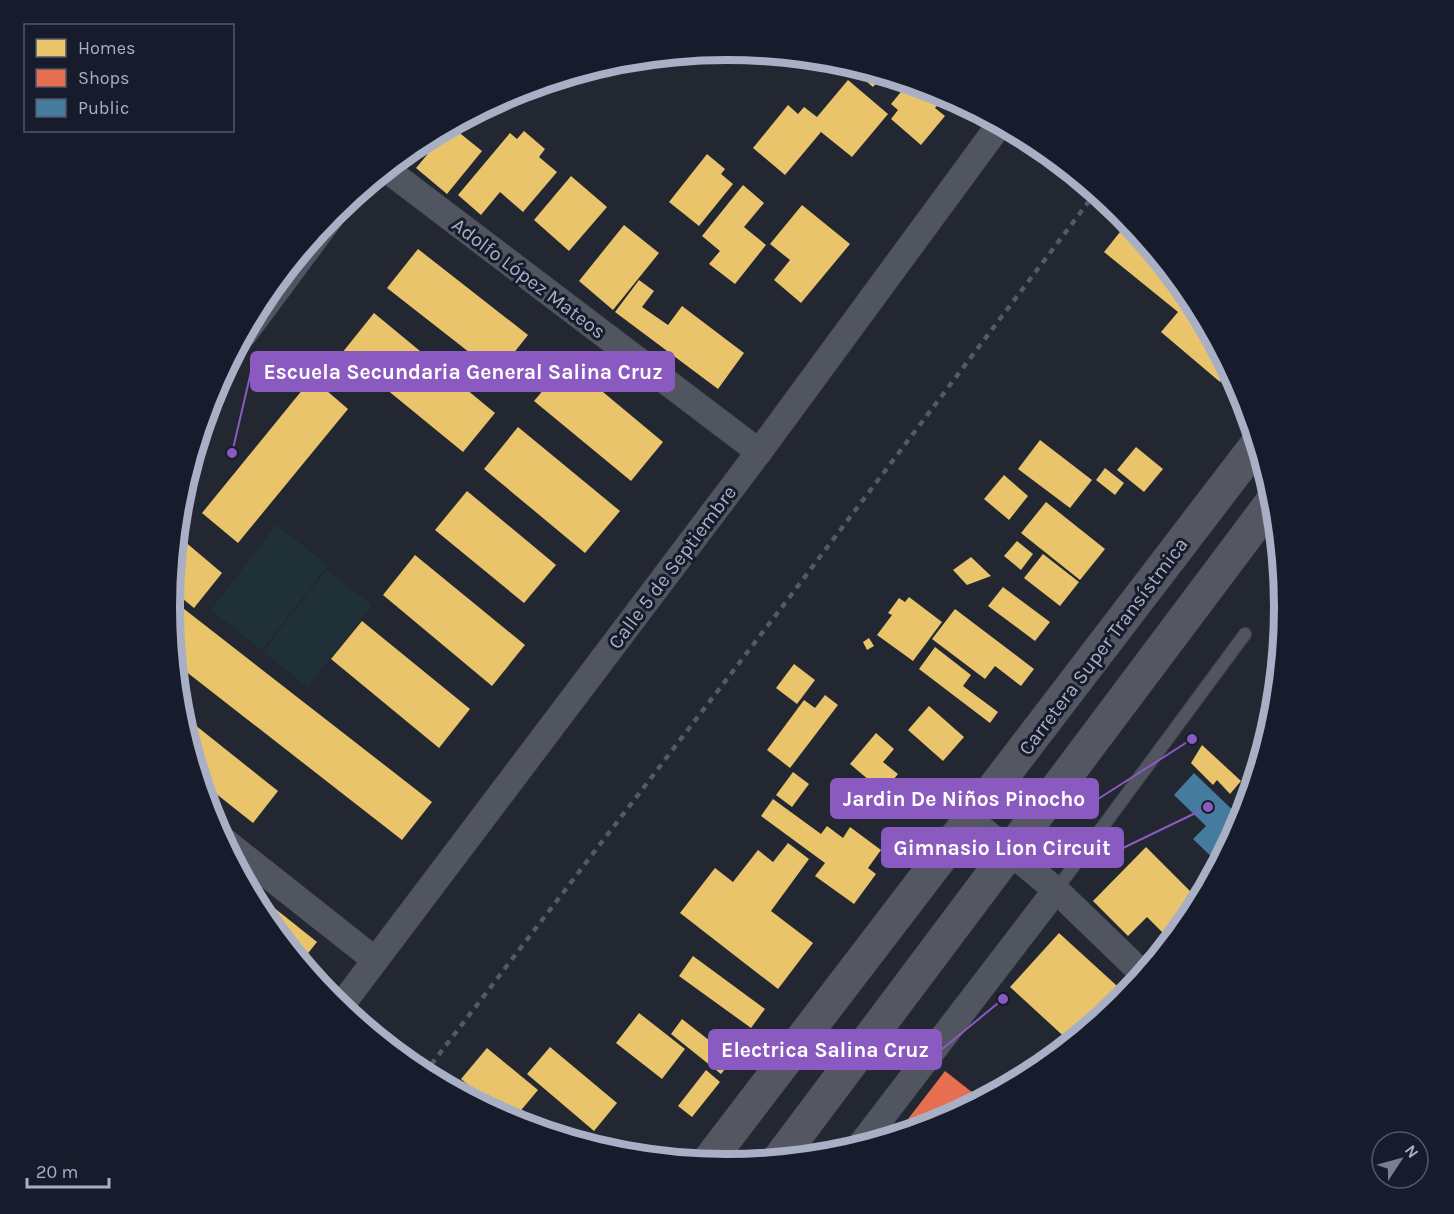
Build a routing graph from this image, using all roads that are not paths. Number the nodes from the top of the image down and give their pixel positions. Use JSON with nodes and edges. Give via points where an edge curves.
{"nodes":[{"id":1,"x":995,"y":130,"type":"edge"},
{"id":2,"x":392,"y":175,"type":"edge"},
{"id":3,"x":759,"y":452,"type":"junction"},
{"id":4,"x":1251,"y":452,"type":"edge"},
{"id":5,"x":1265,"y":511,"type":"edge"},
{"id":6,"x":1245,"y":634,"type":"dead end"},
{"id":7,"x":971,"y":820,"type":"junction"},
{"id":8,"x":237,"y":851,"type":"edge"},
{"id":9,"x":1009,"y":851,"type":"junction"},
{"id":10,"x":1056,"y":890,"type":"junction"},
{"id":11,"x":375,"y":960,"type":"junction"},
{"id":12,"x":1137,"y":969,"type":"edge"},
{"id":13,"x":346,"y":999,"type":"edge"},
{"id":14,"x":868,"y":1135,"type":"edge"},
{"id":15,"x":785,"y":1150,"type":"edge"},
{"id":16,"x":713,"y":1154,"type":"edge"}],
"edges":[{"from":1,"to":3,"type":"street","name":"Calle 5 de Septiembre"},
{"from":2,"to":3,"type":"street","name":"Adolfo López Mateos"},
{"from":3,"to":11,"type":"street","name":"Calle 5 de Septiembre"},
{"from":4,"to":7,"type":"main road","name":"Carretera Super Transístmica"},
{"from":5,"to":9,"type":"main road"},
{"from":6,"to":10,"type":"lane"},
{"from":7,"to":9,"type":"street"},
{"from":7,"to":16,"type":"main road","name":"Carretera Super Transístmica"},
{"from":8,"to":11,"type":"street"},
{"from":9,"to":10,"type":"street"},
{"from":9,"to":15,"type":"main road"},
{"from":10,"to":12,"type":"street"},
{"from":10,"to":14,"type":"street"},
{"from":11,"to":13,"type":"street","name":"Calle 5 de Septiembre"}]}
